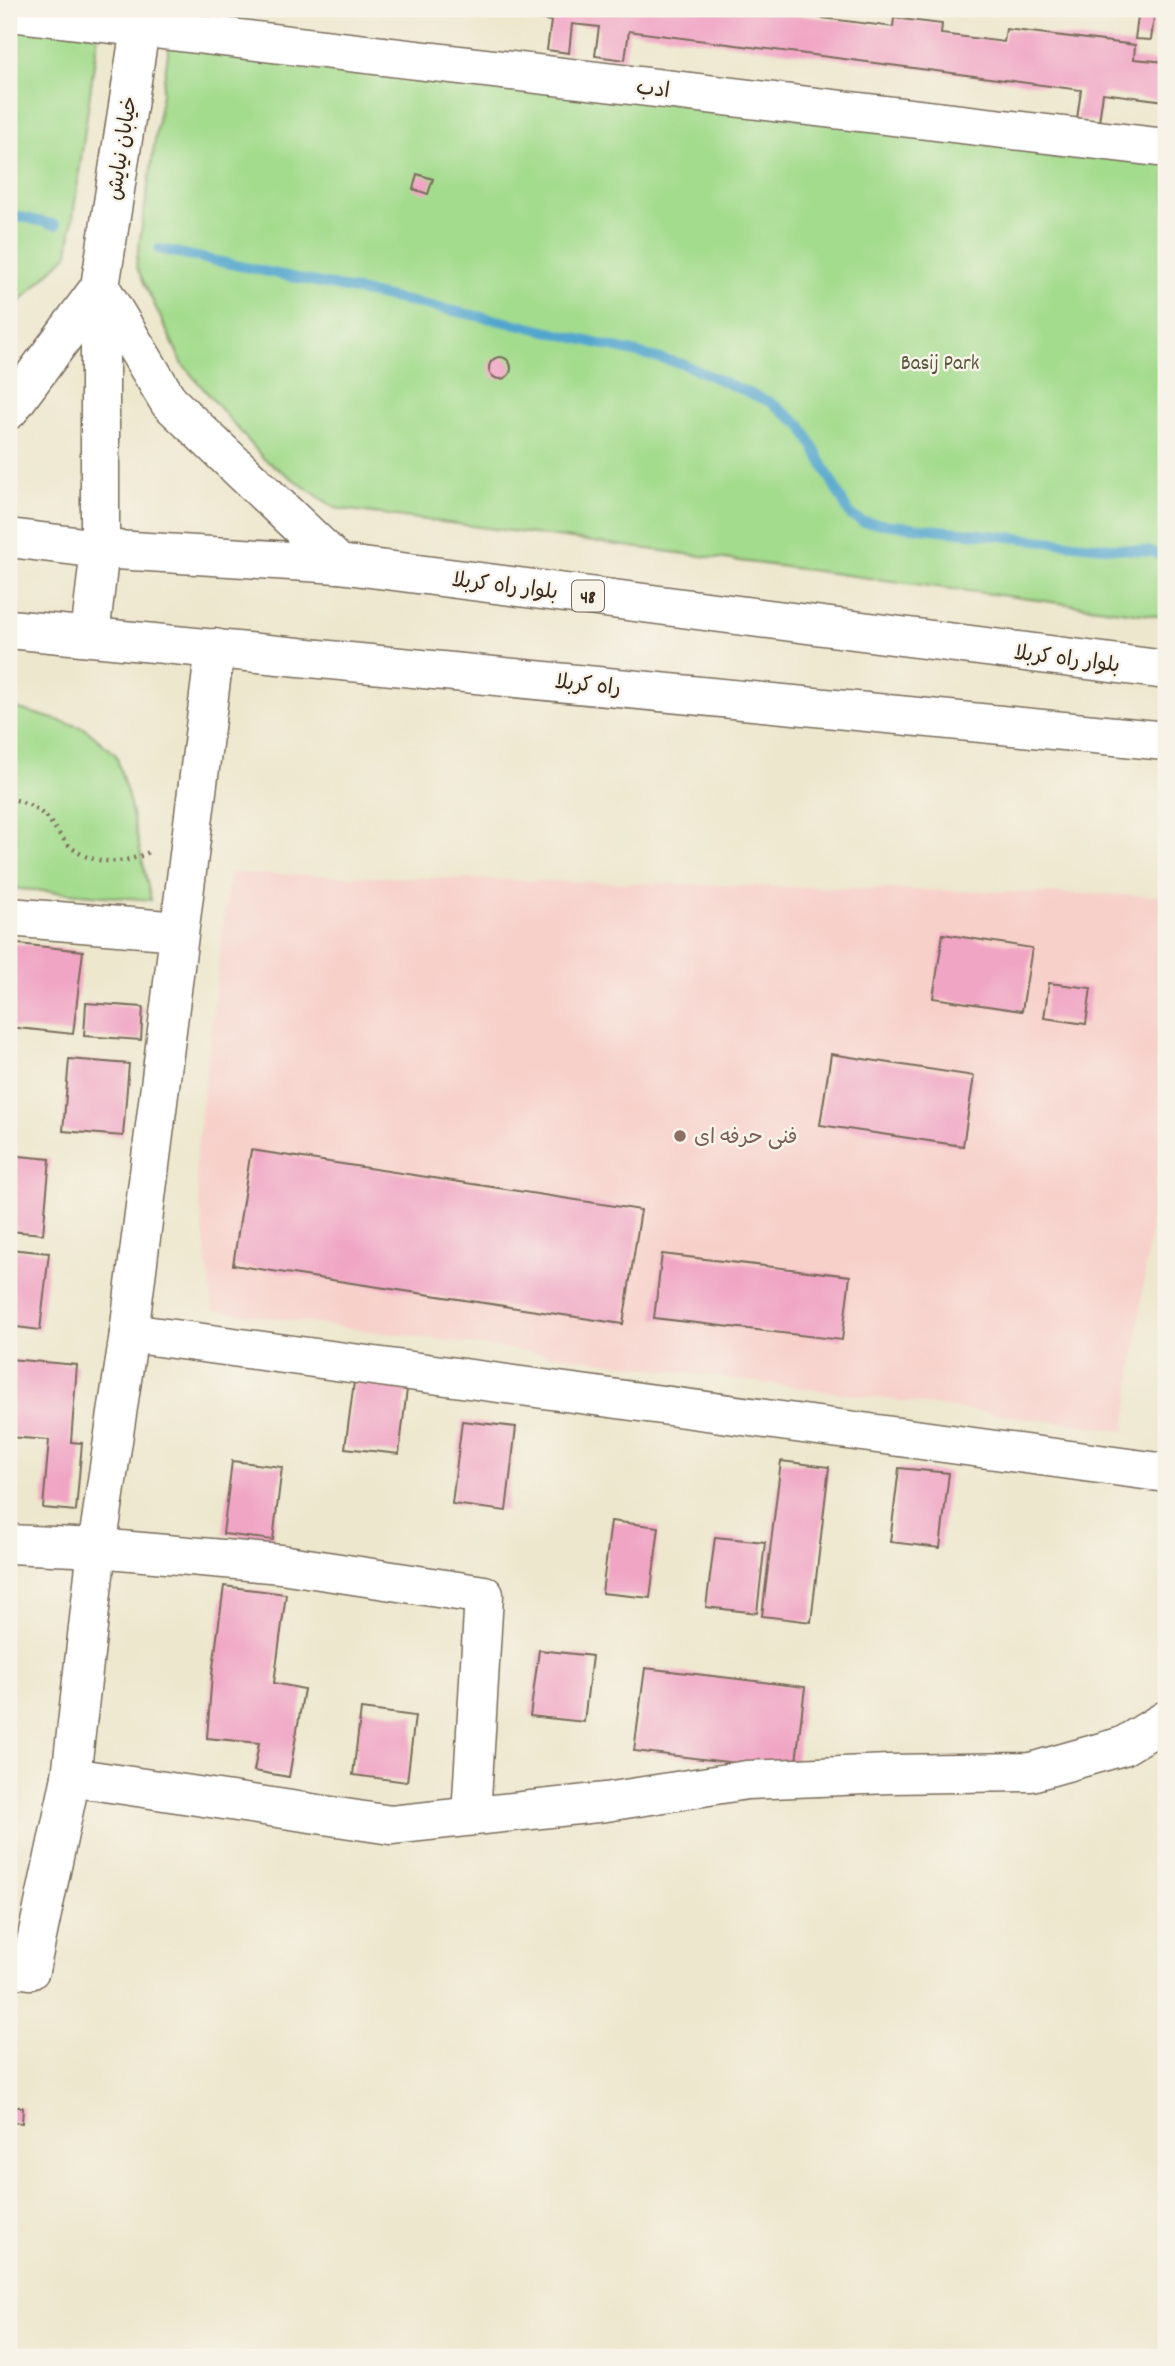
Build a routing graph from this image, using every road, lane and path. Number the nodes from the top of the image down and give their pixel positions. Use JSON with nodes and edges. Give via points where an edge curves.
{"nodes":[{"id":1,"x":9,"y":12,"type":"edge"},
{"id":2,"x":141,"y":19,"type":"edge"},
{"id":3,"x":1166,"y":148,"type":"edge"},
{"id":4,"x":100,"y":287,"type":"junction"},
{"id":5,"x":9,"y":410,"type":"edge"},
{"id":6,"x":9,"y":538,"type":"edge"},
{"id":7,"x":100,"y":549,"type":"junction"},
{"id":8,"x":339,"y":564,"type":"junction"},
{"id":9,"x":9,"y":629,"type":"edge"},
{"id":10,"x":90,"y":636,"type":"junction"},
{"id":11,"x":215,"y":648,"type":"junction"},
{"id":12,"x":1166,"y":670,"type":"edge"},
{"id":13,"x":1166,"y":741,"type":"edge"},
{"id":14,"x":9,"y":798,"type":"edge"},
{"id":15,"x":193,"y":821,"type":"junction"},
{"id":16,"x":9,"y":916,"type":"edge"},
{"id":17,"x":179,"y":931,"type":"junction"},
{"id":18,"x":129,"y":1333,"type":"junction"},
{"id":19,"x":1166,"y":1473,"type":"edge"},
{"id":20,"x":9,"y":1544,"type":"edge"},
{"id":21,"x":97,"y":1548,"type":"junction"},
{"id":22,"x":1166,"y":1720,"type":"edge"},
{"id":23,"x":71,"y":1777,"type":"junction"},
{"id":24,"x":471,"y":1816,"type":"junction"},
{"id":25,"x":9,"y":1967,"type":"edge"}],
"edges":[{"from":1,"to":2,"type":"street","name":"ادب"},
{"from":2,"to":3,"type":"street","name":"ادب"},
{"from":2,"to":4,"type":"street","name":"خیابان نیایش"},
{"from":4,"to":5,"type":"street"},
{"from":4,"to":7,"type":"street","name":"خیابان نیایش"},
{"from":4,"to":8,"type":"street","via":[[169,402]]},
{"from":6,"to":7,"type":"street","name":"بلوار راه کربلا","number":"48"},
{"from":7,"to":8,"type":"street","name":"بلوار راه کربلا","number":"48"},
{"from":7,"to":10,"type":"street","name":"خیابان نیایش"},
{"from":8,"to":12,"type":"street","name":"بلوار راه کربلا","number":"48"},
{"from":9,"to":10,"type":"street","name":"راه کربلا"},
{"from":10,"to":11,"type":"street","name":"راه کربلا"},
{"from":11,"to":13,"type":"street","name":"راه کربلا"},
{"from":11,"to":15,"type":"street"},
{"from":14,"to":15,"type":"path","via":[[41,812],[66,843],[101,861],[140,857]]},
{"from":15,"to":17,"type":"street"},
{"from":16,"to":17,"type":"street"},
{"from":17,"to":18,"type":"street"},
{"from":18,"to":19,"type":"street"},
{"from":18,"to":21,"type":"street"},
{"from":20,"to":21,"type":"street"},
{"from":21,"to":23,"type":"street"},
{"from":21,"to":24,"type":"street","via":[[281,1564],[484,1595]]},
{"from":22,"to":24,"type":"street","via":[[1123,1746],[1031,1772],[747,1780],[606,1802]]},
{"from":23,"to":24,"type":"street","via":[[391,1825]]},
{"from":23,"to":25,"type":"street","via":[[30,1970]]}]}
